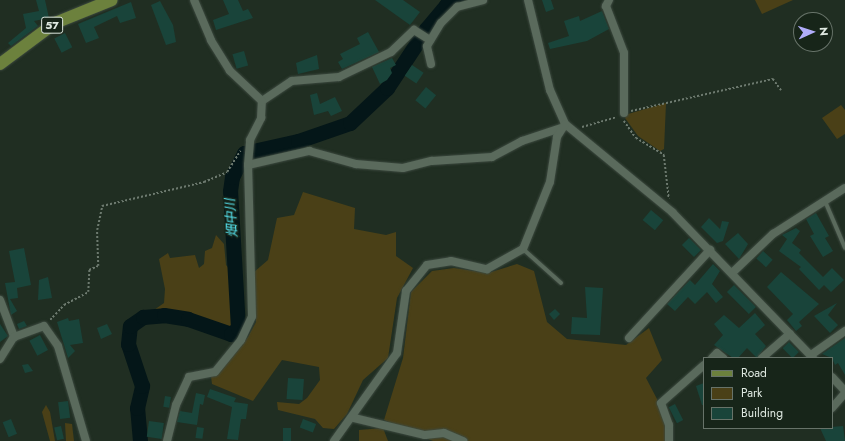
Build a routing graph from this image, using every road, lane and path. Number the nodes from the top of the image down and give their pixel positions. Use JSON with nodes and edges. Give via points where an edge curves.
{"nodes":[{"id":1,"x":112,"y":0,"type":"edge"},
{"id":2,"x":194,"y":0,"type":"edge"},
{"id":3,"x":483,"y":0,"type":"edge"},
{"id":4,"x":528,"y":0,"type":"edge"},
{"id":5,"x":609,"y":0,"type":"edge"},
{"id":6,"x":429,"y":39,"type":"junction"},
{"id":7,"x":0,"y":64,"type":"edge"},
{"id":8,"x":431,"y":64,"type":"dead end"},
{"id":9,"x":781,"y":90,"type":"dead end"},
{"id":10,"x":262,"y":101,"type":"junction"},
{"id":11,"x":624,"y":113,"type":"joint"},
{"id":12,"x":565,"y":124,"type":"junction"},
{"id":13,"x":249,"y":143,"type":"junction"},
{"id":14,"x":248,"y":164,"type":"junction"},
{"id":15,"x":845,"y":188,"type":"edge"},
{"id":16,"x":825,"y":201,"type":"junction"},
{"id":17,"x":672,"y":212,"type":"junction"},
{"id":18,"x":845,"y":248,"type":"edge"},
{"id":19,"x":523,"y":249,"type":"junction"},
{"id":20,"x":710,"y":250,"type":"junction"},
{"id":21,"x":732,"y":273,"type":"junction"},
{"id":22,"x":561,"y":283,"type":"dead end"},
{"id":23,"x":0,"y":300,"type":"edge"},
{"id":24,"x":44,"y":326,"type":"junction"},
{"id":25,"x":845,"y":331,"type":"edge"},
{"id":26,"x":790,"y":334,"type":"junction"},
{"id":27,"x":14,"y":336,"type":"junction"},
{"id":28,"x":629,"y":338,"type":"dead end"},
{"id":29,"x":713,"y":357,"type":"edge"},
{"id":30,"x":722,"y":357,"type":"edge"},
{"id":31,"x":763,"y":357,"type":"edge"},
{"id":32,"x":812,"y":357,"type":"edge"},
{"id":33,"x":0,"y":359,"type":"edge"},
{"id":34,"x":703,"y":366,"type":"edge"},
{"id":35,"x":833,"y":378,"type":"edge"},
{"id":36,"x":845,"y":392,"type":"edge"},
{"id":37,"x":833,"y":407,"type":"edge"},
{"id":38,"x":354,"y":418,"type":"junction"},
{"id":39,"x":86,"y":441,"type":"edge"},
{"id":40,"x":167,"y":441,"type":"edge"},
{"id":41,"x":334,"y":441,"type":"edge"},
{"id":42,"x":463,"y":441,"type":"edge"},
{"id":43,"x":669,"y":441,"type":"edge"}],
"edges":[{"from":1,"to":7,"type":"main road","number":"57","via":[[55,23]]},
{"from":2,"to":10,"type":"street","via":[[211,40],[230,71]]},
{"from":3,"to":6,"type":"street","via":[[457,7]]},
{"from":4,"to":12,"type":"street","via":[[550,90]]},
{"from":5,"to":11,"type":"street","via":[[606,6],[624,53]]},
{"from":6,"to":8,"type":"street","via":[[427,46]]},
{"from":6,"to":10,"type":"street","via":[[419,32],[409,33],[390,52],[339,77],[292,81]]},
{"from":9,"to":11,"type":"path","via":[[773,79]]},
{"from":10,"to":13,"type":"street","via":[[261,118]]},
{"from":12,"to":14,"type":"street","via":[[557,132],[522,141],[492,157],[432,161],[403,168],[356,164],[310,151]]},
{"from":12,"to":17,"type":"street"},
{"from":12,"to":17,"type":"path","via":[[576,129],[621,116],[636,138],[664,155]]},
{"from":12,"to":19,"type":"street","via":[[557,137],[550,182]]},
{"from":13,"to":14,"type":"street"},
{"from":13,"to":24,"type":"path","via":[[227,172],[216,177],[102,206],[97,230],[98,266],[89,270],[88,292],[64,305]]},
{"from":14,"to":40,"type":"street","via":[[252,316],[241,340],[215,372],[189,377],[176,405]]},
{"from":15,"to":16,"type":"street"},
{"from":16,"to":18,"type":"lane"},
{"from":16,"to":21,"type":"street","via":[[773,234]]},
{"from":17,"to":20,"type":"street"},
{"from":19,"to":22,"type":"lane"},
{"from":19,"to":38,"type":"street","via":[[487,269],[451,261],[427,265],[406,291],[397,353],[365,395]]},
{"from":20,"to":21,"type":"street"},
{"from":20,"to":28,"type":"street"},
{"from":21,"to":26,"type":"street"},
{"from":23,"to":27,"type":"street"},
{"from":24,"to":27,"type":"street"},
{"from":24,"to":39,"type":"street","via":[[58,346]]},
{"from":25,"to":32,"type":"street"},
{"from":26,"to":31,"type":"street"},
{"from":26,"to":32,"type":"street"},
{"from":27,"to":33,"type":"street"},
{"from":29,"to":30,"type":"street","via":[[717,353]]},
{"from":34,"to":43,"type":"street","via":[[661,403],[669,425]]},
{"from":35,"to":36,"type":"street"},
{"from":36,"to":37,"type":"street"},
{"from":38,"to":41,"type":"street"},
{"from":38,"to":42,"type":"street","via":[[425,435],[444,433]]}]}
